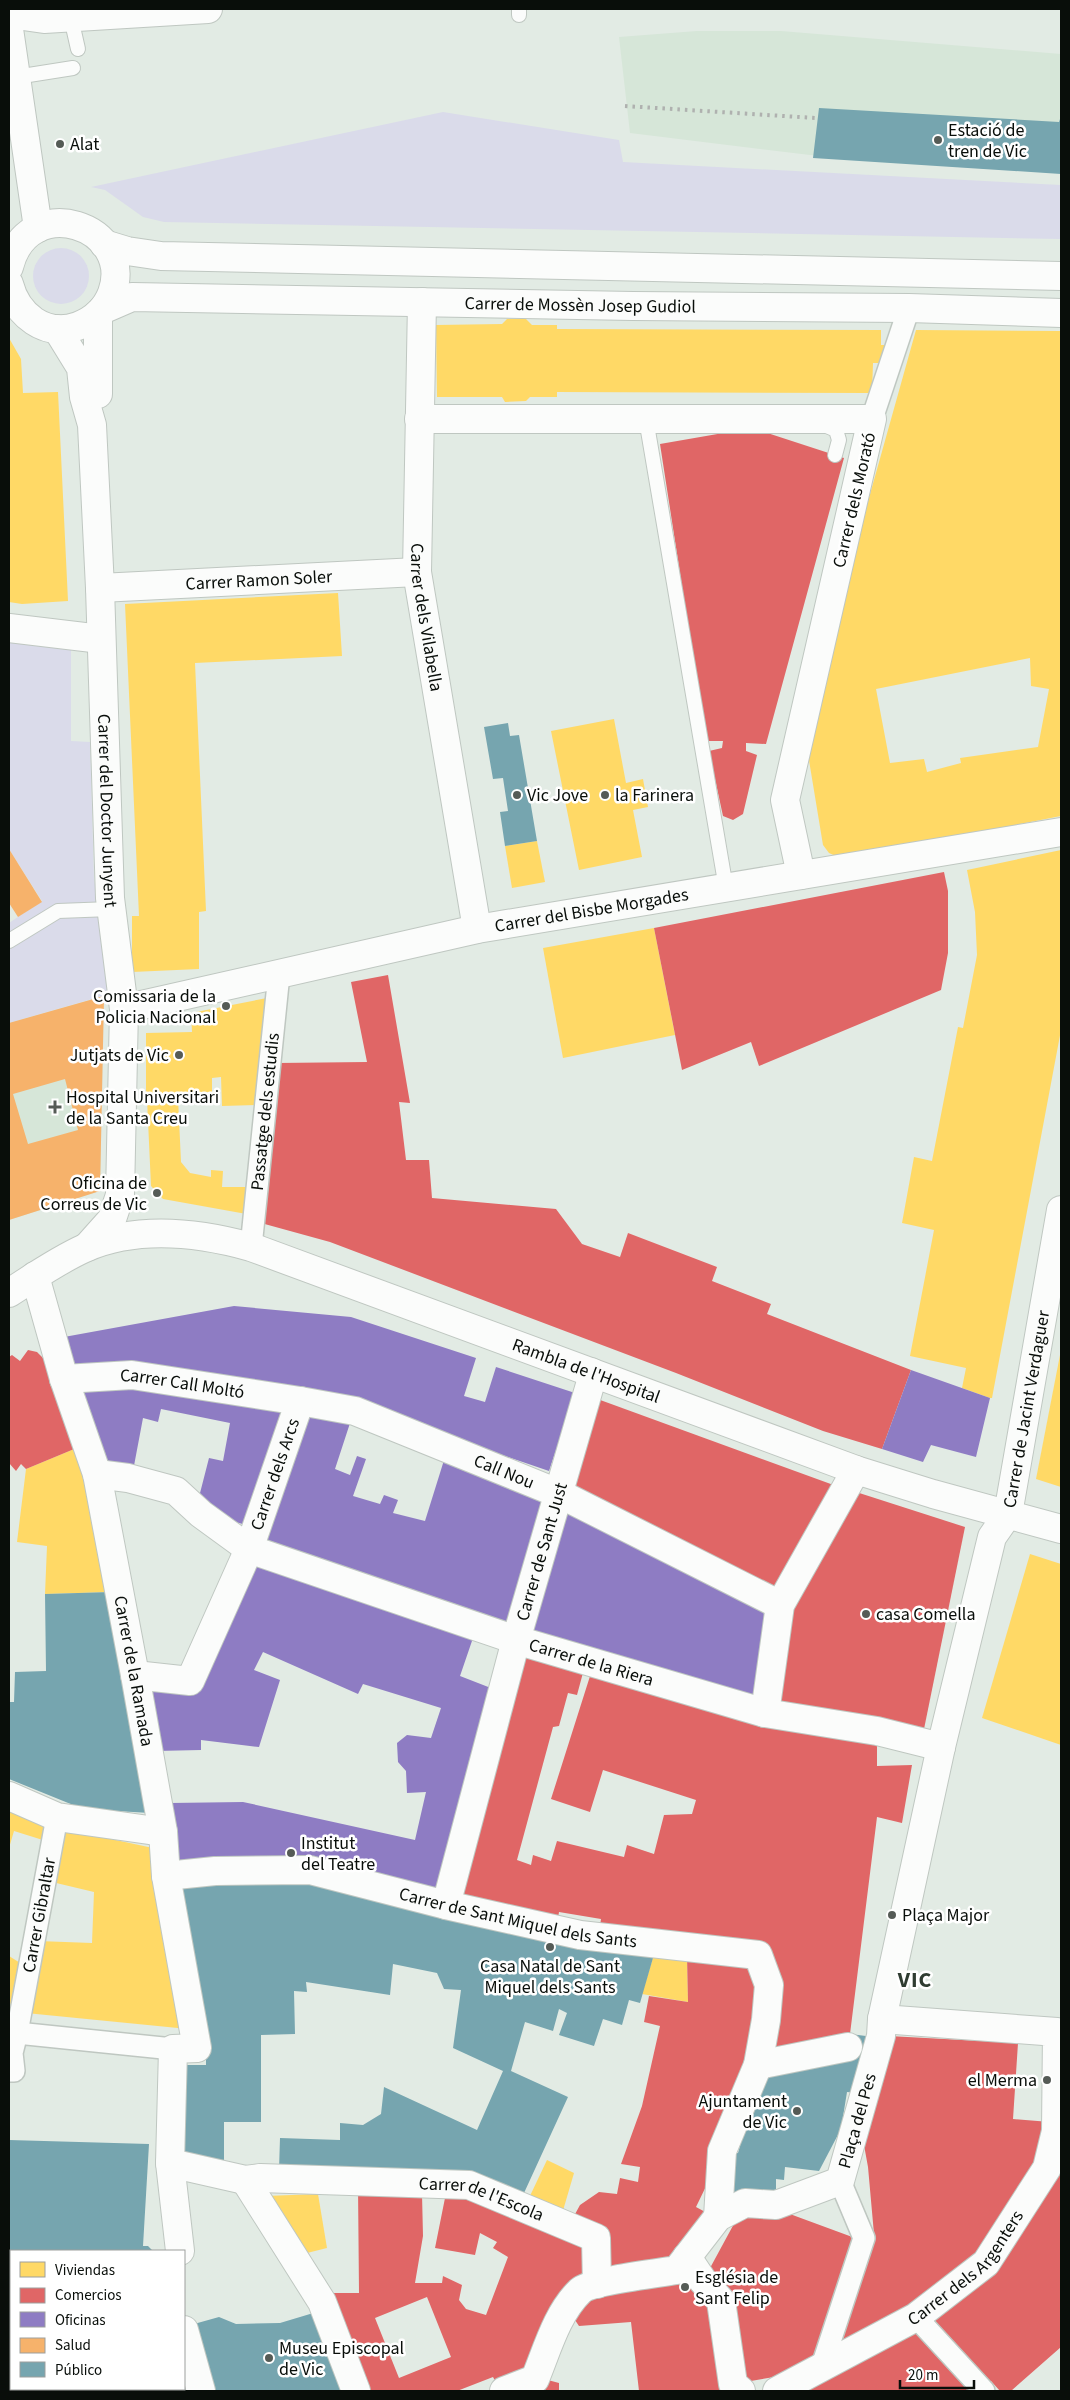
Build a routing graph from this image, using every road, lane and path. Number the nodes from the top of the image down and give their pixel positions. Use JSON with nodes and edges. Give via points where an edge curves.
{"nodes":[{"id":1,"x":208,"y":9,"type":"edge"},
{"id":2,"x":9,"y":14,"type":"edge"},
{"id":3,"x":71,"y":18,"type":"junction"},
{"id":4,"x":9,"y":29,"type":"edge"},
{"id":5,"x":78,"y":49,"type":"dead end"},
{"id":6,"x":73,"y":68,"type":"dead end"},
{"id":7,"x":16,"y":78,"type":"junction"},
{"id":8,"x":104,"y":244,"type":"junction"},
{"id":9,"x":18,"y":246,"type":"edge"},
{"id":10,"x":1061,"y":276,"type":"edge"},
{"id":11,"x":10,"y":292,"type":"edge"},
{"id":12,"x":422,"y":302,"type":"junction"},
{"id":13,"x":909,"y":308,"type":"junction"},
{"id":14,"x":100,"y":312,"type":"junction"},
{"id":15,"x":1061,"y":313,"type":"edge"},
{"id":16,"x":57,"y":329,"type":"junction"},
{"id":17,"x":419,"y":419,"type":"junction"},
{"id":18,"x":646,"y":419,"type":"junction"},
{"id":19,"x":872,"y":419,"type":"junction"},
{"id":20,"x":92,"y":425,"type":"junction"},
{"id":21,"x":835,"y":455,"type":"dead end"},
{"id":22,"x":417,"y":572,"type":"junction"},
{"id":23,"x":100,"y":588,"type":"junction"},
{"id":24,"x":9,"y":628,"type":"edge"},
{"id":25,"x":101,"y":639,"type":"junction"},
{"id":26,"x":1061,"y":832,"type":"edge"},
{"id":27,"x":802,"y":875,"type":"junction"},
{"id":28,"x":726,"y":888,"type":"junction"},
{"id":29,"x":111,"y":909,"type":"junction"},
{"id":30,"x":477,"y":929,"type":"junction"},
{"id":31,"x":9,"y":940,"type":"edge"},
{"id":32,"x":279,"y":974,"type":"junction"},
{"id":33,"x":124,"y":1008,"type":"junction"},
{"id":34,"x":120,"y":1196,"type":"junction"},
{"id":35,"x":1061,"y":1210,"type":"edge"},
{"id":36,"x":164,"y":1233,"type":"junction"},
{"id":37,"x":87,"y":1248,"type":"junction"},
{"id":38,"x":251,"y":1248,"type":"junction"},
{"id":39,"x":35,"y":1276,"type":"junction"},
{"id":40,"x":9,"y":1293,"type":"edge"},
{"id":41,"x":592,"y":1372,"type":"junction"},
{"id":42,"x":64,"y":1379,"type":"junction"},
{"id":43,"x":300,"y":1401,"type":"junction"},
{"id":44,"x":856,"y":1470,"type":"junction"},
{"id":45,"x":96,"y":1474,"type":"junction"},
{"id":46,"x":560,"y":1494,"type":"junction"},
{"id":47,"x":1008,"y":1514,"type":"junction"},
{"id":48,"x":1061,"y":1529,"type":"edge"},
{"id":49,"x":249,"y":1549,"type":"junction"},
{"id":50,"x":780,"y":1605,"type":"junction"},
{"id":51,"x":516,"y":1640,"type":"junction"},
{"id":52,"x":135,"y":1674,"type":"junction"},
{"id":53,"x":765,"y":1713,"type":"junction"},
{"id":54,"x":941,"y":1747,"type":"junction"},
{"id":55,"x":9,"y":1796,"type":"edge"},
{"id":56,"x":57,"y":1817,"type":"junction"},
{"id":57,"x":163,"y":1832,"type":"junction"},
{"id":58,"x":166,"y":1876,"type":"junction"},
{"id":59,"x":446,"y":1906,"type":"junction"},
{"id":60,"x":882,"y":2019,"type":"junction"},
{"id":61,"x":19,"y":2023,"type":"junction"},
{"id":62,"x":848,"y":2047,"type":"dead end"},
{"id":63,"x":173,"y":2049,"type":"junction"},
{"id":64,"x":758,"y":2065,"type":"junction"},
{"id":65,"x":9,"y":2071,"type":"edge"},
{"id":66,"x":1058,"y":2082,"type":"edge"},
{"id":67,"x":170,"y":2162,"type":"junction"},
{"id":68,"x":245,"y":2180,"type":"junction"},
{"id":69,"x":840,"y":2181,"type":"junction"},
{"id":70,"x":718,"y":2217,"type":"junction"},
{"id":71,"x":180,"y":2250,"type":"edge"},
{"id":72,"x":687,"y":2257,"type":"junction"},
{"id":73,"x":597,"y":2284,"type":"junction"},
{"id":74,"x":916,"y":2318,"type":"junction"},
{"id":75,"x":185,"y":2334,"type":"edge"},
{"id":76,"x":822,"y":2366,"type":"junction"},
{"id":77,"x":201,"y":2391,"type":"edge"},
{"id":78,"x":356,"y":2391,"type":"edge"},
{"id":79,"x":504,"y":2391,"type":"edge"},
{"id":80,"x":741,"y":2391,"type":"edge"},
{"id":81,"x":777,"y":2391,"type":"edge"},
{"id":82,"x":984,"y":2391,"type":"edge"}],
"edges":[{"from":1,"to":3,"type":"street"},
{"from":2,"to":3,"type":"street","via":[[44,19]]},
{"from":3,"to":5,"type":"lane"},
{"from":4,"to":7,"type":"street"},
{"from":6,"to":7,"type":"lane"},
{"from":7,"to":9,"type":"street"},
{"from":8,"to":9,"type":"street","via":[[94,233],[67,222],[52,223]]},
{"from":8,"to":10,"type":"street","via":[[161,256]]},
{"from":8,"to":14,"type":"street","via":[[110,254],[115,277],[109,300]]},
{"from":11,"to":16,"type":"street","via":[[19,309],[30,319]]},
{"from":12,"to":13,"type":"street","name":"Carrer de Mossèn Josep Gudiol"},
{"from":12,"to":14,"type":"street","name":"Carrer de Mossèn Josep Gudiol","via":[[132,297]]},
{"from":12,"to":17,"type":"street","name":"Carrer dels Vilabella"},
{"from":13,"to":15,"type":"street","name":"Carrer de Mossèn Josep Gudiol"},
{"from":13,"to":19,"type":"street"},
{"from":14,"to":16,"type":"street","name":"Carrer de Mossèn Josep Gudiol","via":[[86,323]]},
{"from":14,"to":20,"type":"street","name":"Carrer del Doctor Junyent","via":[[98,399]]},
{"from":16,"to":20,"type":"street","name":"Carrer del Doctor Junyent","via":[[81,368],[84,397]]},
{"from":17,"to":18,"type":"street","name":"Carrer dels Morató"},
{"from":17,"to":22,"type":"street","name":"Carrer dels Vilabella"},
{"from":18,"to":19,"type":"street","name":"Carrer dels Morató"},
{"from":18,"to":21,"type":"lane","via":[[661,428],[826,424],[836,430],[839,440]]},
{"from":18,"to":28,"type":"lane"},
{"from":19,"to":27,"type":"street","name":"Carrer dels Morató","via":[[785,800]]},
{"from":20,"to":23,"type":"street","name":"Carrer del Doctor Junyent"},
{"from":22,"to":23,"type":"street","name":"Carrer Ramon Soler"},
{"from":22,"to":30,"type":"street","name":"Carrer dels Vilabella"},
{"from":23,"to":25,"type":"street","name":"Carrer del Doctor Junyent"},
{"from":24,"to":25,"type":"street"},
{"from":25,"to":29,"type":"street","name":"Carrer del Doctor Junyent"},
{"from":26,"to":27,"type":"street","name":"Carrer del Bisbe Morgades"},
{"from":27,"to":28,"type":"street","name":"Carrer del Bisbe Morgades"},
{"from":28,"to":30,"type":"street","name":"Carrer del Bisbe Morgades"},
{"from":29,"to":31,"type":"lane","via":[[58,911]]},
{"from":29,"to":33,"type":"street","name":"Carrer del Doctor Junyent"},
{"from":30,"to":32,"type":"street","name":"Carrer del Bisbe Morgades"},
{"from":32,"to":33,"type":"street","name":"Carrer del Bisbe Morgades"},
{"from":32,"to":38,"type":"street","name":"Passatge dels estudis"},
{"from":33,"to":34,"type":"street","name":"Carrer del Doctor Junyent"},
{"from":34,"to":36,"type":"street","name":"Rambla de l'Hospital","via":[[137,1215]]},
{"from":34,"to":37,"type":"street","name":"Rambla de l'Hospital","via":[[112,1220]]},
{"from":35,"to":47,"type":"street","name":"Carrer de Jacint Verdaguer"},
{"from":36,"to":37,"type":"street","name":"Rambla de l'Hospital","via":[[133,1234]]},
{"from":36,"to":38,"type":"street","name":"Rambla de l'Hospital","via":[[222,1239]]},
{"from":37,"to":39,"type":"street","name":"Rambla de l'Hospital"},
{"from":38,"to":41,"type":"street","name":"Rambla de l'Hospital"},
{"from":39,"to":40,"type":"street","name":"Rambla de l'Hospital"},
{"from":39,"to":42,"type":"street","name":"Carrer de la Ramada"},
{"from":41,"to":44,"type":"street","name":"Rambla de l'Hospital"},
{"from":41,"to":46,"type":"street","name":"Carrer de Sant Just"},
{"from":42,"to":43,"type":"street","name":"Carrer Call Moltó","via":[[132,1375]]},
{"from":42,"to":45,"type":"street","name":"Carrer de la Ramada"},
{"from":43,"to":46,"type":"street","name":"Call Nou","via":[[355,1411]]},
{"from":43,"to":49,"type":"street","name":"Carrer dels Arcs"},
{"from":44,"to":47,"type":"street","name":"Rambla de l'Hospital"},
{"from":44,"to":50,"type":"street"},
{"from":45,"to":49,"type":"street","name":"Carrer de la Riera","via":[[128,1478],[176,1491]]},
{"from":45,"to":52,"type":"street","name":"Carrer de la Ramada"},
{"from":46,"to":50,"type":"street","name":"Call Nou"},
{"from":46,"to":51,"type":"street","name":"Carrer de Sant Just"},
{"from":47,"to":48,"type":"street","name":"Rambla de l'Hospital"},
{"from":47,"to":54,"type":"street","name":"Carrer de Jacint Verdaguer","via":[[992,1537]]},
{"from":49,"to":51,"type":"street","name":"Carrer de la Riera"},
{"from":49,"to":52,"type":"street","name":"Carrer dels Arcs","via":[[190,1681]]},
{"from":50,"to":53,"type":"street"},
{"from":51,"to":53,"type":"street","name":"Carrer de la Riera"},
{"from":51,"to":59,"type":"street","name":"Carrer de Sant Just"},
{"from":52,"to":57,"type":"street","name":"Carrer de la Ramada"},
{"from":53,"to":54,"type":"street","name":"Carrer de la Riera","via":[[877,1731]]},
{"from":54,"to":60,"type":"street"},
{"from":55,"to":56,"type":"street"},
{"from":56,"to":57,"type":"street"},
{"from":56,"to":61,"type":"street","name":"Carrer Gibraltar"},
{"from":57,"to":58,"type":"street","name":"Carrer de la Ramada"},
{"from":58,"to":59,"type":"street","name":"Carrer de Sant Miquel dels Sants","via":[[215,1871],[310,1870]]},
{"from":58,"to":63,"type":"street","name":"Carrer de la Ramada","via":[[197,2048]]},
{"from":59,"to":64,"type":"street","name":"Carrer de Sant Miquel dels Sants","via":[[580,1935],[758,1955],[769,1985]]},
{"from":60,"to":66,"type":"street","via":[[1057,2032]]},
{"from":60,"to":69,"type":"street","name":"Plaça del Pes","via":[[881,2036]]},
{"from":61,"to":63,"type":"street"},
{"from":61,"to":65,"type":"street","name":"Carrer Gibraltar","via":[[12,2053],[14,2072]]},
{"from":62,"to":64,"type":"street"},
{"from":63,"to":67,"type":"street"},
{"from":64,"to":70,"type":"street","via":[[722,2152]]},
{"from":66,"to":74,"type":"street","name":"Carrer dels Argenters","via":[[1056,2132],[1047,2168],[986,2263]]},
{"from":67,"to":68,"type":"street","name":"Carrer de l'Escola"},
{"from":67,"to":71,"type":"street"},
{"from":68,"to":73,"type":"street","name":"Carrer de l'Escola","via":[[469,2185],[596,2238]]},
{"from":68,"to":78,"type":"street","via":[[322,2302]]},
{"from":69,"to":70,"type":"street","name":"Plaça del Pes","via":[[776,2205],[746,2203]]},
{"from":69,"to":76,"type":"street","via":[[864,2238]]},
{"from":70,"to":72,"type":"street"},
{"from":72,"to":73,"type":"street","via":[[677,2270]]},
{"from":72,"to":80,"type":"street","via":[[721,2301],[733,2384]]},
{"from":73,"to":79,"type":"street","via":[[581,2290],[561,2318],[535,2379]]},
{"from":74,"to":76,"type":"street","name":"Carrer dels Argenters"},
{"from":74,"to":82,"type":"street"},
{"from":75,"to":77,"type":"street"},
{"from":76,"to":81,"type":"street","name":"Carrer dels Argenters"}]}
